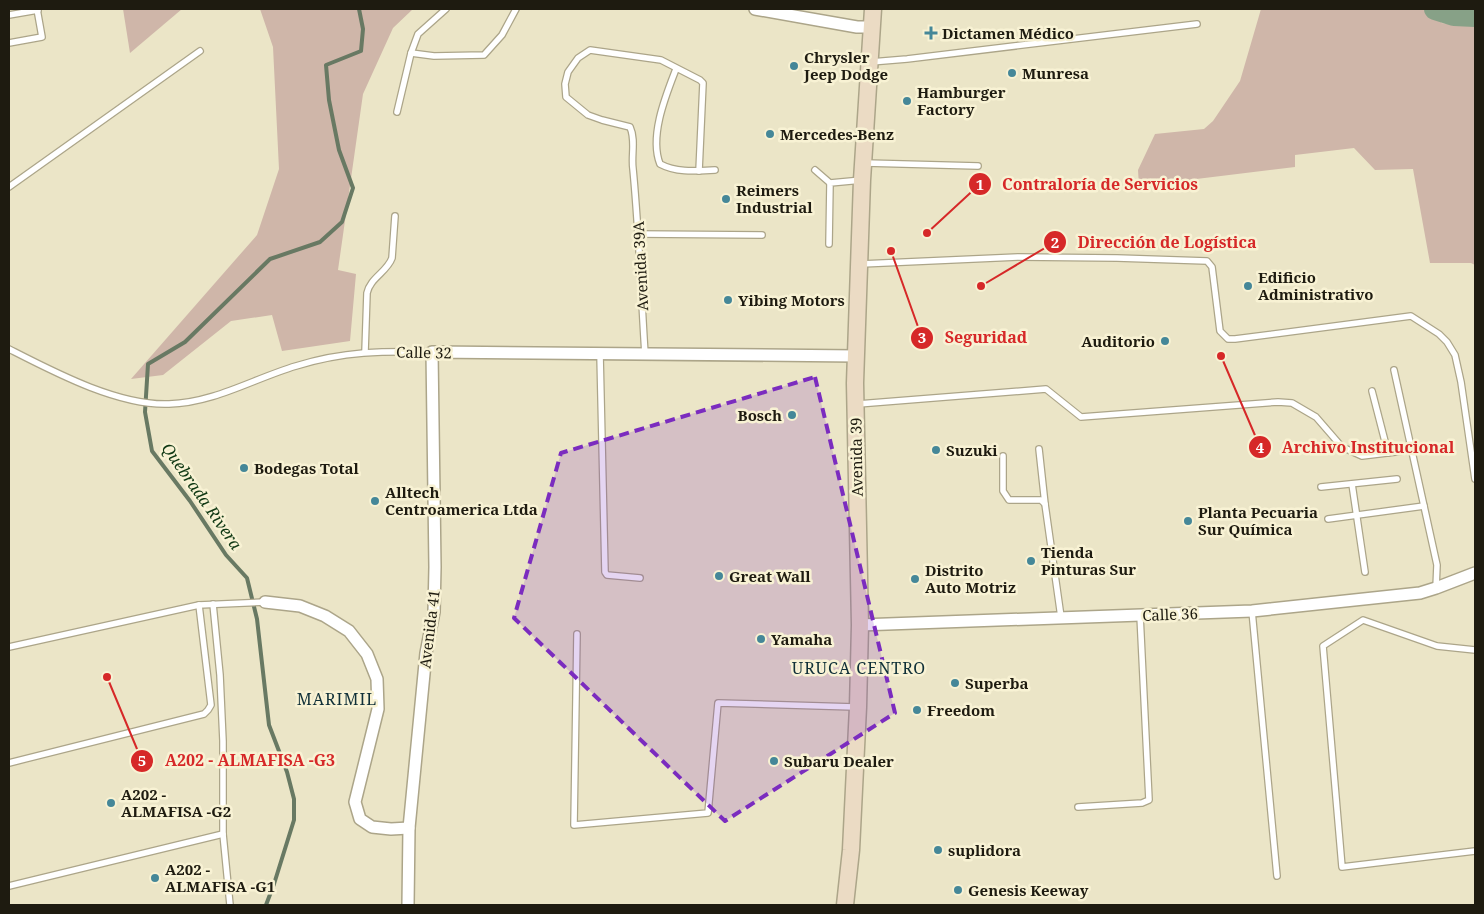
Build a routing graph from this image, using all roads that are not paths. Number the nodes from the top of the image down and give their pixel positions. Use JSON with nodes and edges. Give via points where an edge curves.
{"nodes":[{"id":1,"x":38,"y":9,"type":"edge"},
{"id":2,"x":446,"y":9,"type":"edge"},
{"id":3,"x":516,"y":9,"type":"edge"},
{"id":4,"x":755,"y":9,"type":"edge"},
{"id":5,"x":872,"y":9,"type":"edge"},
{"id":6,"x":9,"y":15,"type":"edge"},
{"id":7,"x":1197,"y":24,"type":"dead end"},
{"id":8,"x":871,"y":27,"type":"junction"},
{"id":9,"x":9,"y":43,"type":"edge"},
{"id":10,"x":200,"y":51,"type":"dead end"},
{"id":11,"x":411,"y":53,"type":"junction"},
{"id":12,"x":869,"y":62,"type":"junction"},
{"id":13,"x":676,"y":69,"type":"junction"},
{"id":14,"x":397,"y":112,"type":"dead end"},
{"id":15,"x":863,"y":163,"type":"junction"},
{"id":16,"x":978,"y":166,"type":"dead end"},
{"id":17,"x":715,"y":170,"type":"dead end"},
{"id":18,"x":815,"y":170,"type":"dead end"},
{"id":19,"x":699,"y":171,"type":"junction"},
{"id":20,"x":862,"y":180,"type":"junction"},
{"id":21,"x":830,"y":183,"type":"junction"},
{"id":22,"x":9,"y":187,"type":"edge"},
{"id":23,"x":395,"y":216,"type":"dead end"},
{"id":24,"x":638,"y":234,"type":"junction"},
{"id":25,"x":762,"y":235,"type":"dead end"},
{"id":26,"x":829,"y":244,"type":"dead end"},
{"id":27,"x":860,"y":264,"type":"junction"},
{"id":28,"x":9,"y":349,"type":"edge"},
{"id":29,"x":365,"y":352,"type":"junction"},
{"id":30,"x":432,"y":352,"type":"junction"},
{"id":31,"x":600,"y":354,"type":"junction"},
{"id":32,"x":645,"y":354,"type":"junction"},
{"id":33,"x":857,"y":356,"type":"junction"},
{"id":34,"x":1394,"y":370,"type":"dead end"},
{"id":35,"x":1372,"y":391,"type":"dead end"},
{"id":36,"x":855,"y":405,"type":"junction"},
{"id":37,"x":1039,"y":449,"type":"dead end"},
{"id":38,"x":1412,"y":450,"type":"junction"},
{"id":39,"x":1388,"y":453,"type":"junction"},
{"id":40,"x":1003,"y":456,"type":"dead end"},
{"id":41,"x":1397,"y":479,"type":"dead end"},
{"id":42,"x":1475,"y":479,"type":"edge"},
{"id":43,"x":1352,"y":484,"type":"junction"},
{"id":44,"x":1321,"y":487,"type":"dead end"},
{"id":45,"x":1046,"y":504,"type":"junction"},
{"id":46,"x":1424,"y":506,"type":"junction"},
{"id":47,"x":1356,"y":515,"type":"junction"},
{"id":48,"x":1328,"y":518,"type":"dead end"},
{"id":49,"x":1364,"y":572,"type":"dead end"},
{"id":50,"x":1475,"y":573,"type":"edge"},
{"id":51,"x":640,"y":578,"type":"dead end"},
{"id":52,"x":1436,"y":588,"type":"junction"},
{"id":53,"x":265,"y":602,"type":"joint"},
{"id":54,"x":213,"y":604,"type":"junction"},
{"id":55,"x":198,"y":605,"type":"junction"},
{"id":56,"x":1252,"y":611,"type":"junction"},
{"id":57,"x":1140,"y":615,"type":"junction"},
{"id":58,"x":1061,"y":617,"type":"junction"},
{"id":59,"x":860,"y":625,"type":"junction"},
{"id":60,"x":577,"y":634,"type":"dead end"},
{"id":61,"x":9,"y":648,"type":"edge"},
{"id":62,"x":1475,"y":650,"type":"edge"},
{"id":63,"x":858,"y":707,"type":"junction"},
{"id":64,"x":9,"y":763,"type":"edge"},
{"id":65,"x":1078,"y":807,"type":"dead end"},
{"id":66,"x":408,"y":828,"type":"junction"},
{"id":67,"x":223,"y":834,"type":"junction"},
{"id":68,"x":1475,"y":851,"type":"edge"},
{"id":69,"x":1277,"y":876,"type":"dead end"},
{"id":70,"x":9,"y":886,"type":"edge"},
{"id":71,"x":230,"y":905,"type":"edge"},
{"id":72,"x":408,"y":905,"type":"edge"},
{"id":73,"x":845,"y":905,"type":"edge"}],
"edges":[{"from":1,"to":6,"type":"lane"},
{"from":1,"to":9,"type":"lane","via":[[42,37]]},
{"from":2,"to":11,"type":"lane","via":[[418,34]]},
{"from":3,"to":11,"type":"lane","via":[[502,35],[484,55]]},
{"from":4,"to":8,"type":"street"},
{"from":5,"to":8,"type":"main road","name":"Avenida 39"},
{"from":7,"to":12,"type":"lane"},
{"from":8,"to":12,"type":"main road","name":"Avenida 39"},
{"from":10,"to":22,"type":"lane"},
{"from":11,"to":14,"type":"lane"},
{"from":12,"to":15,"type":"main road","name":"Avenida 39"},
{"from":13,"to":19,"type":"lane","via":[[703,83]]},
{"from":13,"to":19,"type":"lane","via":[[660,115],[657,158],[668,168]]},
{"from":13,"to":24,"type":"lane","name":"Avenida 39A","via":[[661,60],[590,50],[578,58],[568,72],[565,84],[566,97],[588,114],[630,127]]},
{"from":15,"to":16,"type":"lane"},
{"from":15,"to":20,"type":"main road","name":"Avenida 39"},
{"from":17,"to":19,"type":"lane"},
{"from":18,"to":21,"type":"lane"},
{"from":20,"to":21,"type":"lane"},
{"from":20,"to":27,"type":"main road","name":"Avenida 39"},
{"from":21,"to":26,"type":"lane"},
{"from":23,"to":29,"type":"lane","via":[[390,264],[369,286]]},
{"from":24,"to":25,"type":"lane"},
{"from":24,"to":32,"type":"lane","name":"Avenida 39A"},
{"from":27,"to":33,"type":"main road","name":"Avenida 39"},
{"from":27,"to":42,"type":"lane","via":[[1018,257],[1207,261],[1212,267],[1220,331],[1228,339],[1411,316],[1439,334],[1455,355]]},
{"from":28,"to":29,"type":"lane","name":"Calle 32","via":[[105,392],[137,401],[169,404],[205,399],[336,355]]},
{"from":29,"to":30,"type":"lane","name":"Calle 32"},
{"from":30,"to":31,"type":"street","name":"Calle 32"},
{"from":30,"to":66,"type":"street","name":"Avenida 41","via":[[434,612],[426,652]]},
{"from":31,"to":32,"type":"street","name":"Calle 32"},
{"from":31,"to":51,"type":"lane","via":[[605,572],[613,577]]},
{"from":32,"to":33,"type":"street","name":"Calle 32"},
{"from":33,"to":36,"type":"main road","name":"Avenida 39"},
{"from":34,"to":38,"type":"lane"},
{"from":35,"to":39,"type":"lane"},
{"from":36,"to":39,"type":"lane","via":[[1046,389],[1081,418],[1257,402],[1292,403],[1316,417],[1342,446],[1362,456]]},
{"from":36,"to":59,"type":"main road","name":"Avenida 39"},
{"from":37,"to":45,"type":"lane"},
{"from":38,"to":39,"type":"lane"},
{"from":38,"to":46,"type":"lane"},
{"from":40,"to":45,"type":"lane","via":[[1005,496],[1009,500],[1041,500]]},
{"from":41,"to":43,"type":"lane"},
{"from":43,"to":44,"type":"lane"},
{"from":43,"to":47,"type":"lane"},
{"from":45,"to":58,"type":"lane"},
{"from":46,"to":47,"type":"lane"},
{"from":46,"to":52,"type":"lane","via":[[1437,565]]},
{"from":47,"to":48,"type":"lane"},
{"from":47,"to":49,"type":"lane"},
{"from":50,"to":52,"type":"street","name":"Calle 36"},
{"from":52,"to":56,"type":"street","name":"Calle 36","via":[[1420,593]]},
{"from":53,"to":54,"type":"lane"},
{"from":53,"to":66,"type":"street","via":[[300,606],[325,616],[349,631],[367,654],[376,678],[378,709],[355,802],[360,819],[372,827]]},
{"from":54,"to":55,"type":"lane"},
{"from":54,"to":67,"type":"lane","via":[[223,741]]},
{"from":55,"to":61,"type":"lane"},
{"from":55,"to":64,"type":"lane","via":[[210,705],[204,714]]},
{"from":56,"to":57,"type":"street","name":"Calle 36"},
{"from":56,"to":69,"type":"lane"},
{"from":57,"to":58,"type":"street","name":"Calle 36"},
{"from":57,"to":65,"type":"lane","via":[[1150,800]]},
{"from":58,"to":59,"type":"street","name":"Calle 36"},
{"from":59,"to":63,"type":"main road","name":"Avenida 39"},
{"from":60,"to":63,"type":"lane","via":[[574,825],[708,813],[718,703]]},
{"from":62,"to":68,"type":"lane","via":[[1438,646],[1364,620],[1322,646],[1342,867]]},
{"from":63,"to":73,"type":"main road","name":"Avenida 39"},
{"from":66,"to":72,"type":"street","name":"Avenida 41"},
{"from":67,"to":70,"type":"lane"},
{"from":67,"to":71,"type":"lane"}]}
